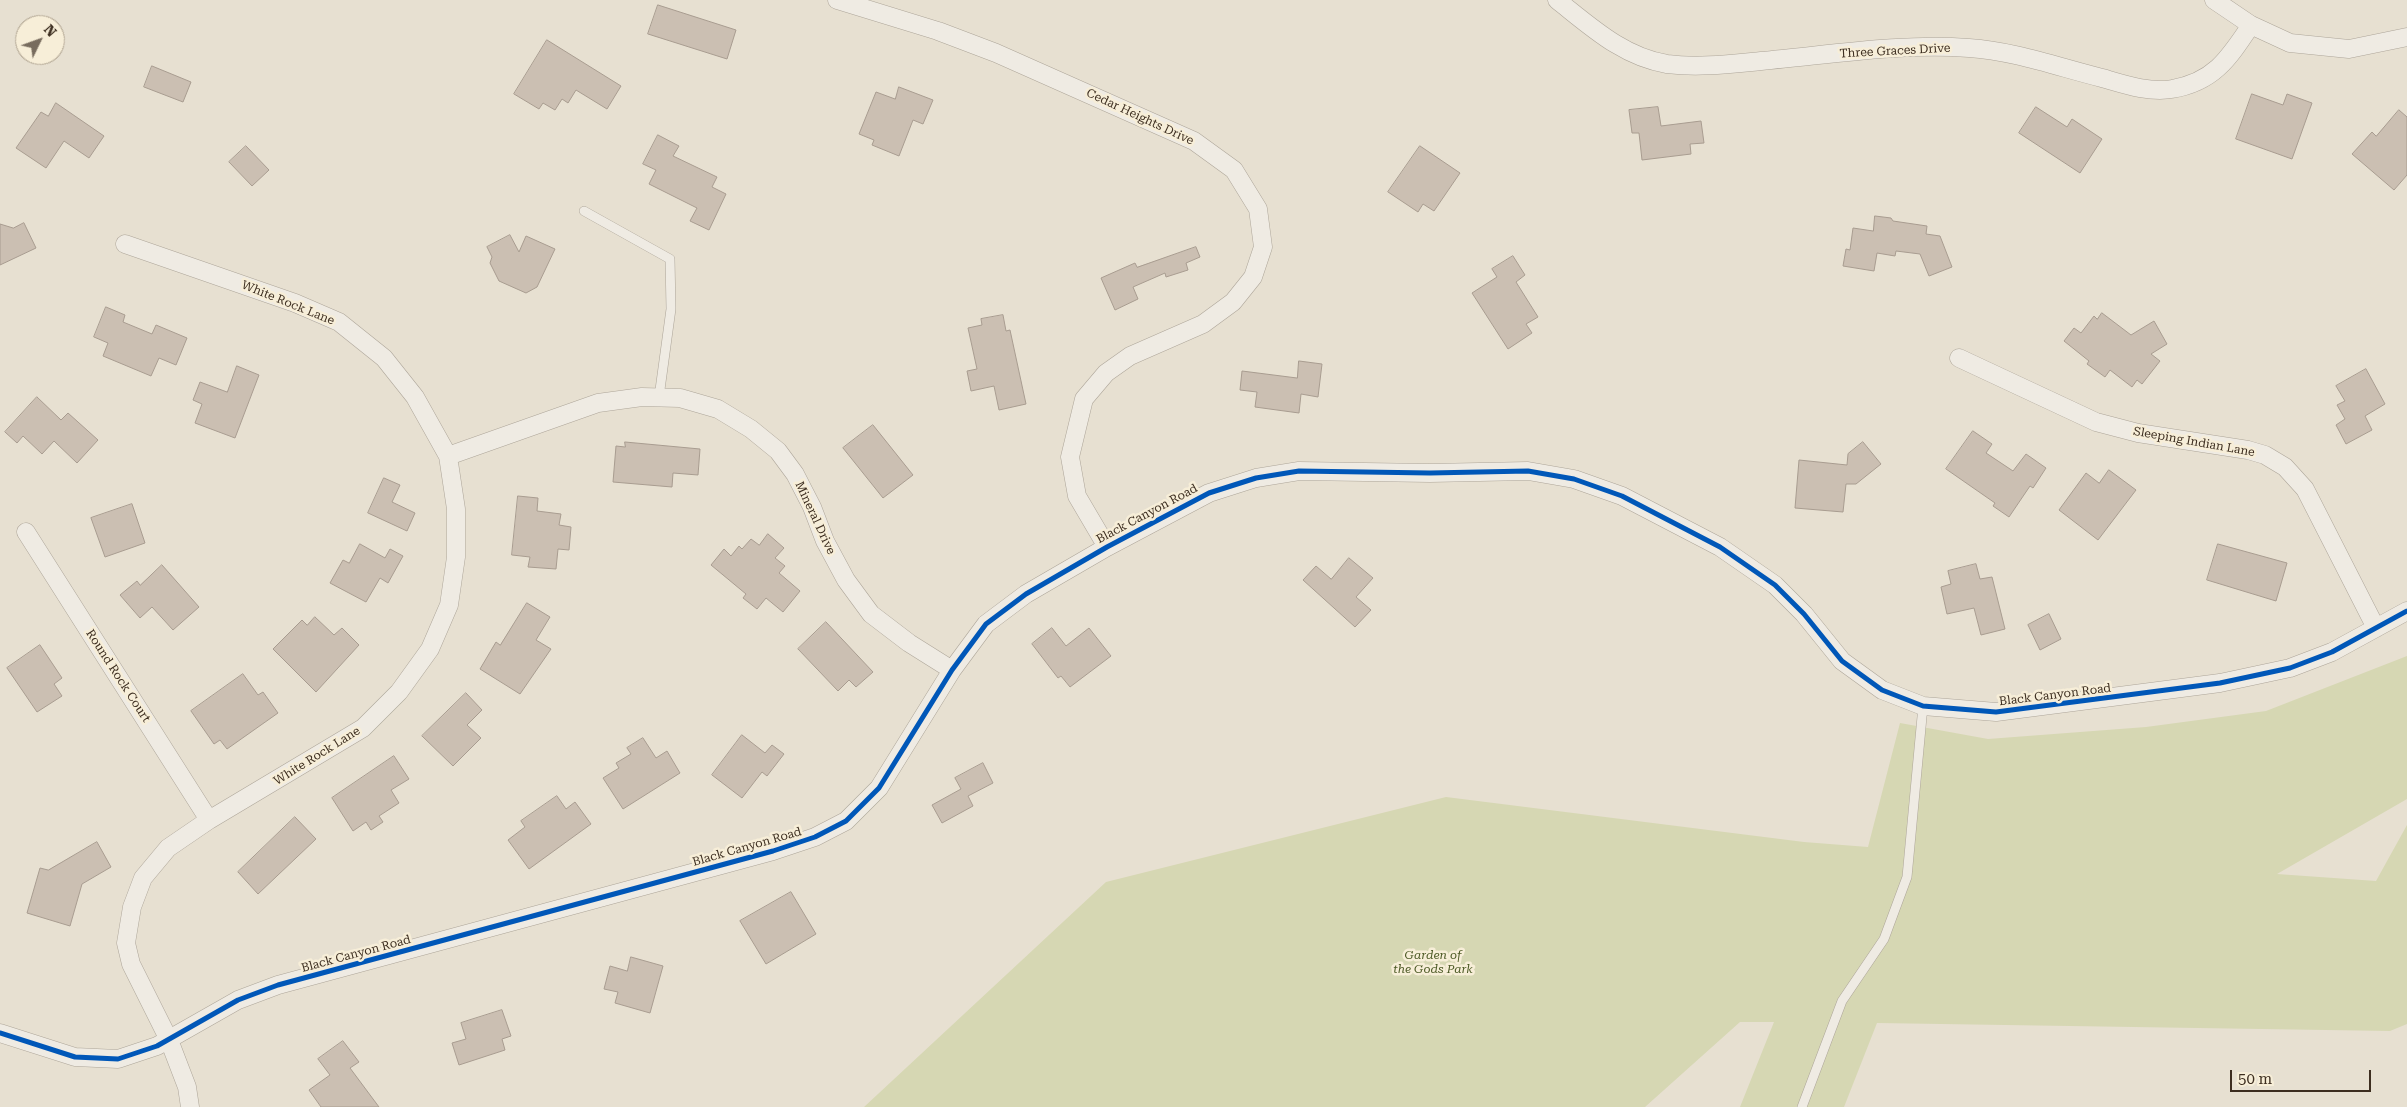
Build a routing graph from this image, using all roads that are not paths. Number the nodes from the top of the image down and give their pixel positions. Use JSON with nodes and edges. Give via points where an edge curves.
{"nodes":[{"id":1,"x":837,"y":0,"type":"edge"},
{"id":2,"x":1557,"y":0,"type":"edge"},
{"id":3,"x":2214,"y":0,"type":"edge"},
{"id":4,"x":2251,"y":25,"type":"junction"},
{"id":5,"x":2407,"y":37,"type":"edge"},
{"id":6,"x":584,"y":211,"type":"dead end"},
{"id":7,"x":125,"y":244,"type":"dead end"},
{"id":8,"x":1959,"y":358,"type":"dead end"},
{"id":9,"x":659,"y":397,"type":"junction"},
{"id":10,"x":448,"y":456,"type":"junction"},
{"id":11,"x":26,"y":532,"type":"dead end"},
{"id":12,"x":1107,"y":547,"type":"junction"},
{"id":13,"x":2407,"y":611,"type":"edge"},
{"id":14,"x":2376,"y":628,"type":"junction"},
{"id":15,"x":952,"y":670,"type":"junction"},
{"id":16,"x":1923,"y":706,"type":"junction"},
{"id":17,"x":210,"y":820,"type":"junction"},
{"id":18,"x":0,"y":1033,"type":"edge"},
{"id":19,"x":169,"y":1040,"type":"junction"},
{"id":20,"x":190,"y":1107,"type":"edge"},
{"id":21,"x":1802,"y":1107,"type":"edge"}],
"edges":[{"from":1,"to":12,"type":"street","name":"Cedar Heights Drive","via":[[938,31],[996,53],[1194,141],[1234,170],[1258,209],[1263,247],[1253,277],[1233,302],[1203,324],[1130,356],[1106,373],[1084,399],[1070,457],[1077,496]]},
{"from":2,"to":4,"type":"street","name":"Three Graces Drive","via":[[1613,44],[1666,64],[1708,66],[1931,47],[1970,48],[2006,53],[2136,88],[2170,90],[2196,84],[2213,74]]},
{"from":3,"to":4,"type":"street"},
{"from":4,"to":5,"type":"street","via":[[2290,43],[2349,49]]},
{"from":6,"to":9,"type":"lane","via":[[670,259],[671,309]]},
{"from":7,"to":10,"type":"street","name":"White Rock Lane","via":[[295,303],[339,322],[384,358],[414,397]]},
{"from":8,"to":14,"type":"street","name":"Sleeping Indian Lane","via":[[2096,422],[2138,433],[2248,450],[2266,455],[2285,467],[2305,488]]},
{"from":9,"to":10,"type":"street","name":"Mineral Drive","via":[[642,396],[598,403]]},
{"from":9,"to":15,"type":"street","name":"Mineral Drive","via":[[680,398],[718,409],[751,429],[778,451],[795,474],[846,580],[871,614]]},
{"from":10,"to":17,"type":"street","name":"White Rock Lane","via":[[456,509],[456,557],[449,605],[430,649],[399,692],[363,728]]},
{"from":11,"to":17,"type":"street","name":"Round Rock Court"},
{"from":12,"to":15,"type":"street","name":"Black Canyon Road","via":[[1026,594],[986,624]]},
{"from":12,"to":16,"type":"street","name":"Black Canyon Road","via":[[1209,493],[1256,478],[1299,471],[1430,474],[1528,471],[1574,479],[1622,496],[1720,547],[1775,585],[1804,614],[1842,661],[1882,690]]},
{"from":13,"to":14,"type":"street","name":"Black Canyon Road"},
{"from":14,"to":16,"type":"street","name":"Black Canyon Road","via":[[2332,652],[2290,668],[2220,683],[1996,712]]},
{"from":15,"to":19,"type":"street","name":"Black Canyon Road","via":[[879,788],[846,821],[814,837],[773,851],[278,985],[238,1000]]},
{"from":16,"to":21,"type":"lane","via":[[1907,877],[1884,939],[1842,1002]]},
{"from":17,"to":19,"type":"street","name":"White Rock Lane","via":[[168,848],[143,878],[132,907],[126,943],[131,964]]},
{"from":18,"to":19,"type":"street","name":"Black Canyon Road","via":[[75,1057],[118,1059]]},
{"from":19,"to":20,"type":"street","name":"White Rock Lane","via":[[187,1086]]}]}
